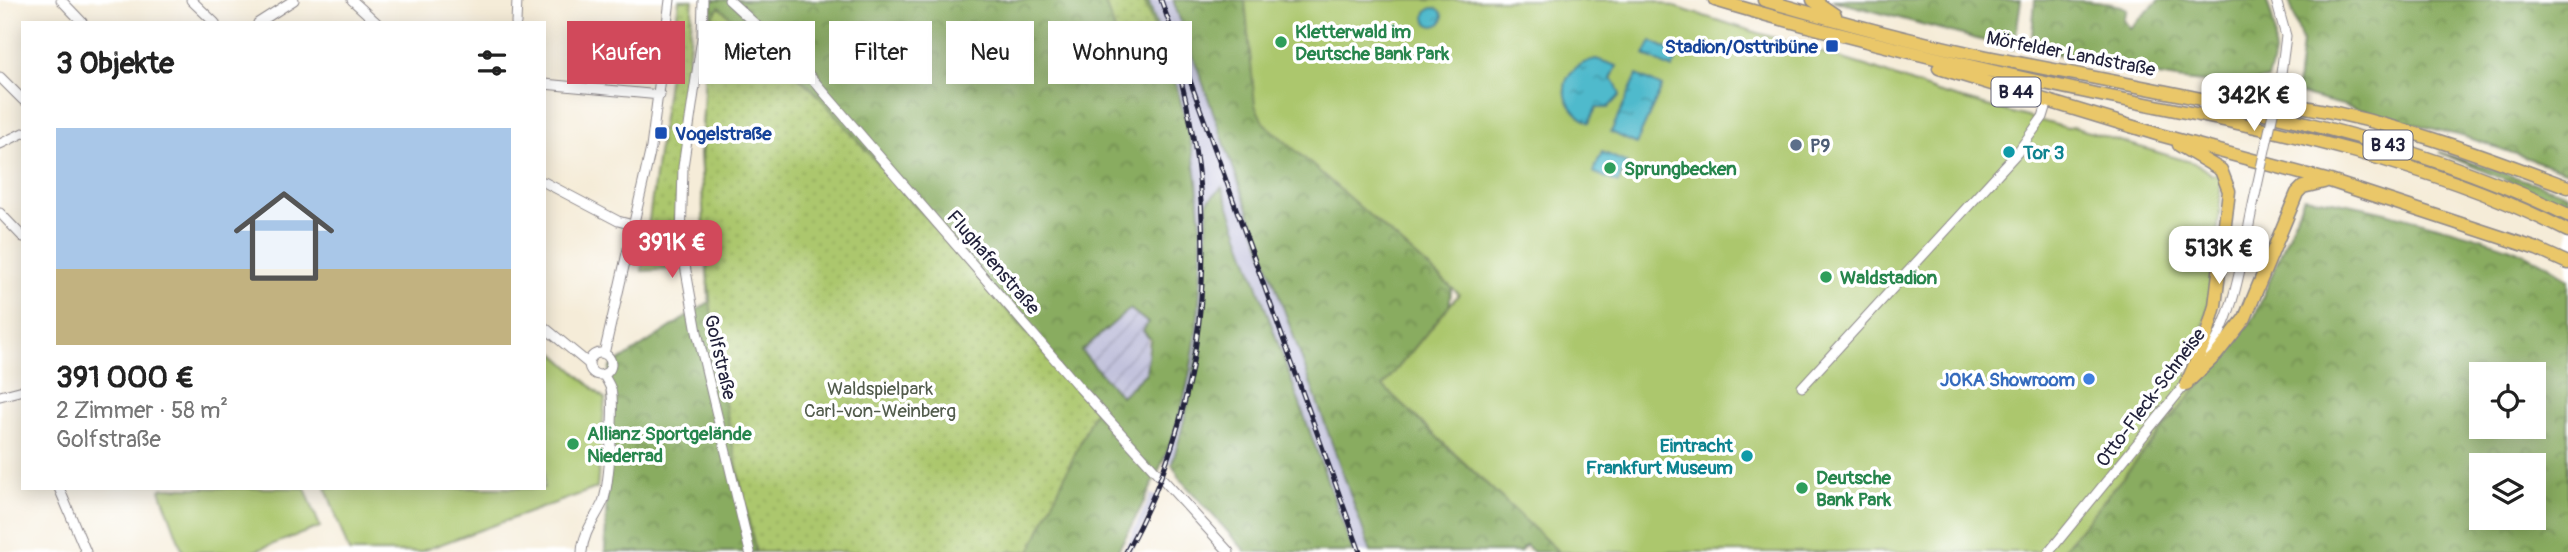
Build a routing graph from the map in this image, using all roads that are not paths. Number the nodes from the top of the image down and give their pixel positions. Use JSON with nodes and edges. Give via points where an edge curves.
{"nodes":[{"id":1,"x":61,"y":0,"type":"edge"},
{"id":2,"x":191,"y":0,"type":"edge"},
{"id":3,"x":295,"y":0,"type":"edge"},
{"id":4,"x":352,"y":0,"type":"edge"},
{"id":5,"x":517,"y":0,"type":"edge"},
{"id":6,"x":670,"y":0,"type":"edge"},
{"id":7,"x":703,"y":0,"type":"edge"},
{"id":8,"x":729,"y":0,"type":"edge"},
{"id":9,"x":1715,"y":0,"type":"edge"},
{"id":10,"x":1764,"y":0,"type":"edge"},
{"id":11,"x":1813,"y":0,"type":"edge"},
{"id":12,"x":2276,"y":0,"type":"edge"},
{"id":13,"x":81,"y":21,"type":"edge"},
{"id":14,"x":213,"y":21,"type":"edge"},
{"id":15,"x":261,"y":21,"type":"edge"},
{"id":16,"x":375,"y":21,"type":"edge"},
{"id":17,"x":516,"y":21,"type":"edge"},
{"id":18,"x":1850,"y":24,"type":"junction"},
{"id":19,"x":1872,"y":45,"type":"junction"},
{"id":20,"x":0,"y":77,"type":"edge"},
{"id":21,"x":546,"y":85,"type":"edge"},
{"id":22,"x":660,"y":95,"type":"junction"},
{"id":23,"x":21,"y":98,"type":"edge"},
{"id":24,"x":2201,"y":98,"type":"junction"},
{"id":25,"x":2048,"y":101,"type":"junction"},
{"id":26,"x":21,"y":134,"type":"edge"},
{"id":27,"x":2160,"y":135,"type":"junction"},
{"id":28,"x":0,"y":144,"type":"edge"},
{"id":29,"x":2330,"y":181,"type":"junction"},
{"id":30,"x":546,"y":183,"type":"edge"},
{"id":31,"x":2568,"y":187,"type":"edge"},
{"id":32,"x":0,"y":214,"type":"edge"},
{"id":33,"x":2568,"y":215,"type":"edge"},
{"id":34,"x":634,"y":225,"type":"junction"},
{"id":35,"x":2568,"y":231,"type":"edge"},
{"id":36,"x":21,"y":235,"type":"edge"},
{"id":37,"x":2568,"y":263,"type":"edge"},
{"id":38,"x":546,"y":329,"type":"edge"},
{"id":39,"x":604,"y":354,"type":"junction"},
{"id":40,"x":589,"y":364,"type":"junction"},
{"id":41,"x":603,"y":374,"type":"junction"},
{"id":42,"x":2186,"y":385,"type":"junction"},
{"id":43,"x":1802,"y":387,"type":"dead end"},
{"id":44,"x":20,"y":391,"type":"edge"},
{"id":45,"x":0,"y":396,"type":"edge"},
{"id":46,"x":60,"y":490,"type":"edge"},
{"id":47,"x":86,"y":552,"type":"edge"},
{"id":48,"x":582,"y":552,"type":"edge"},
{"id":49,"x":750,"y":552,"type":"edge"},
{"id":50,"x":1229,"y":552,"type":"edge"},
{"id":51,"x":2049,"y":552,"type":"edge"}],
"edges":[{"from":1,"to":13,"type":"street"},
{"from":2,"to":14,"type":"street"},
{"from":3,"to":15,"type":"street"},
{"from":4,"to":16,"type":"street"},
{"from":5,"to":17,"type":"street"},
{"from":6,"to":22,"type":"street"},
{"from":7,"to":49,"type":"street","name":"Golfstraße","via":[[702,38],[683,166],[681,243],[697,332]]},
{"from":8,"to":50,"type":"street","name":"Flughafenstraße","via":[[802,67],[1078,386]]},
{"from":9,"to":19,"type":"highway","name":"Mörfelder Landstraße","number":"B 43"},
{"from":10,"to":18,"type":"highway","name":"Mörfelder Landstraße","number":"B 43"},
{"from":11,"to":18,"type":"highway"},
{"from":12,"to":42,"type":"street","name":"Otto-Fleck-Schneise","bridge":true,"via":[[2286,36],[2256,191],[2227,314],[2216,343]]},
{"from":18,"to":24,"type":"highway","name":"Mörfelder Landstraße","number":"B 43","via":[[1973,54]]},
{"from":19,"to":25,"type":"highway","number":"B 44"},
{"from":19,"to":35,"type":"highway","name":"Mörfelder Landstraße","number":"B 43","via":[[2368,154],[2489,195]]},
{"from":20,"to":23,"type":"street"},
{"from":21,"to":22,"type":"street"},
{"from":22,"to":34,"type":"street"},
{"from":24,"to":31,"type":"highway","via":[[2252,100],[2384,124]]},
{"from":24,"to":33,"type":"highway","name":"Mörfelder Landstraße","number":"B 43","via":[[2418,154]]},
{"from":25,"to":27,"type":"highway","number":"B 44"},
{"from":25,"to":43,"type":"street","via":[[2043,117],[2017,153]]},
{"from":26,"to":28,"type":"street"},
{"from":27,"to":29,"type":"highway","number":"B 44"},
{"from":27,"to":42,"type":"highway","via":[[2211,162],[2228,184],[2215,306]]},
{"from":29,"to":37,"type":"highway","number":"B 44"},
{"from":29,"to":42,"type":"highway","via":[[2297,193],[2245,318]]},
{"from":30,"to":34,"type":"street"},
{"from":32,"to":36,"type":"street"},
{"from":34,"to":39,"type":"street"},
{"from":38,"to":40,"type":"street"},
{"from":39,"to":40,"type":"street","via":[[594,355]]},
{"from":39,"to":41,"type":"street","via":[[611,366]]},
{"from":40,"to":41,"type":"street","via":[[593,372]]},
{"from":41,"to":48,"type":"street","via":[[612,404],[607,482]]},
{"from":42,"to":51,"type":"street","name":"Otto-Fleck-Schneise"},
{"from":44,"to":45,"type":"street"},
{"from":46,"to":47,"type":"street"}]}
